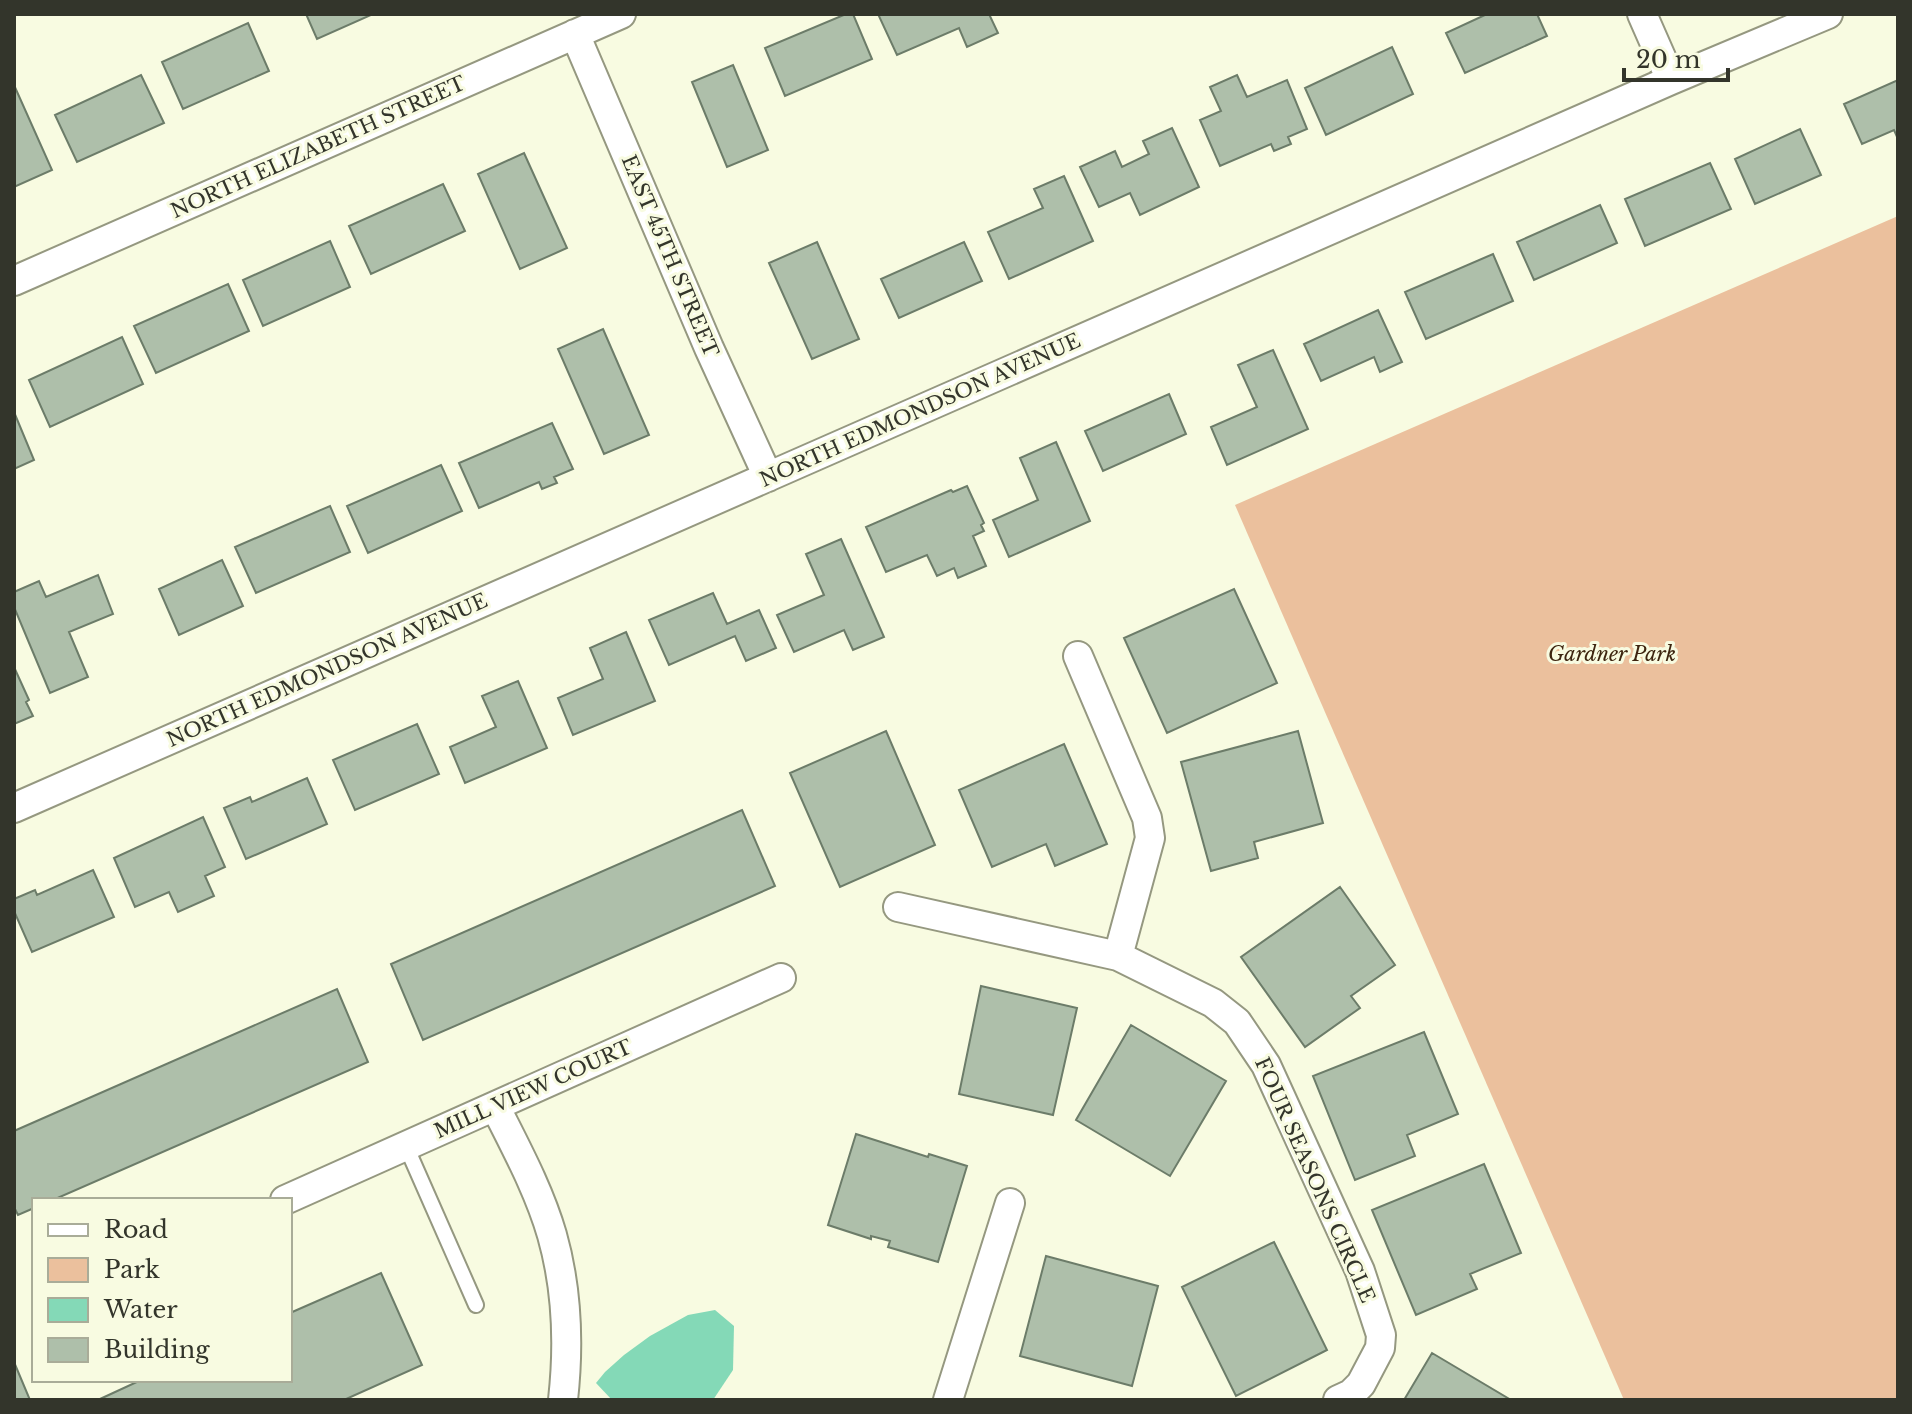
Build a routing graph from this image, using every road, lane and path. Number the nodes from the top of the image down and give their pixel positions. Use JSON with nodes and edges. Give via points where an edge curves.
{"nodes":[{"id":1,"x":621,"y":14,"type":"edge"},
{"id":2,"x":1642,"y":14,"type":"edge"},
{"id":3,"x":1828,"y":14,"type":"edge"},
{"id":4,"x":575,"y":34,"type":"junction"},
{"id":5,"x":1671,"y":80,"type":"junction"},
{"id":6,"x":14,"y":281,"type":"edge"},
{"id":7,"x":768,"y":477,"type":"junction"},
{"id":8,"x":1078,"y":656,"type":"dead end"},
{"id":9,"x":14,"y":808,"type":"edge"},
{"id":10,"x":898,"y":907,"type":"dead end"},
{"id":11,"x":1118,"y":956,"type":"junction"},
{"id":12,"x":781,"y":978,"type":"dead end"},
{"id":13,"x":495,"y":1106,"type":"junction"},
{"id":14,"x":406,"y":1146,"type":"junction"},
{"id":15,"x":289,"y":1198,"type":"edge"},
{"id":16,"x":1010,"y":1203,"type":"dead end"},
{"id":17,"x":476,"y":1305,"type":"dead end"},
{"id":18,"x":563,"y":1400,"type":"edge"},
{"id":19,"x":948,"y":1400,"type":"edge"},
{"id":20,"x":1338,"y":1400,"type":"edge"}],
"edges":[{"from":1,"to":4,"type":"street","name":"NORTH ELIZABETH STREET"},
{"from":2,"to":5,"type":"street"},
{"from":3,"to":5,"type":"street","name":"NORTH EDMONDSON AVENUE"},
{"from":4,"to":6,"type":"street","name":"NORTH ELIZABETH STREET"},
{"from":4,"to":7,"type":"street","name":"EAST 45TH STREET"},
{"from":5,"to":7,"type":"street","name":"NORTH EDMONDSON AVENUE"},
{"from":7,"to":9,"type":"street","name":"NORTH EDMONDSON AVENUE"},
{"from":8,"to":11,"type":"street","via":[[1147,818],[1150,838]]},
{"from":10,"to":11,"type":"street","name":"FOUR SEASONS CIRCLE"},
{"from":11,"to":20,"type":"street","name":"FOUR SEASONS CIRCLE","via":[[1213,1003],[1243,1030],[1266,1065],[1360,1271],[1381,1335],[1361,1384]]},
{"from":12,"to":13,"type":"street","name":"MILL VIEW COURT"},
{"from":13,"to":14,"type":"street","name":"MILL VIEW COURT"},
{"from":13,"to":18,"type":"street","via":[[535,1189],[554,1246],[564,1300]]},
{"from":14,"to":15,"type":"street","name":"MILL VIEW COURT"},
{"from":14,"to":17,"type":"lane"},
{"from":16,"to":19,"type":"street"}]}
